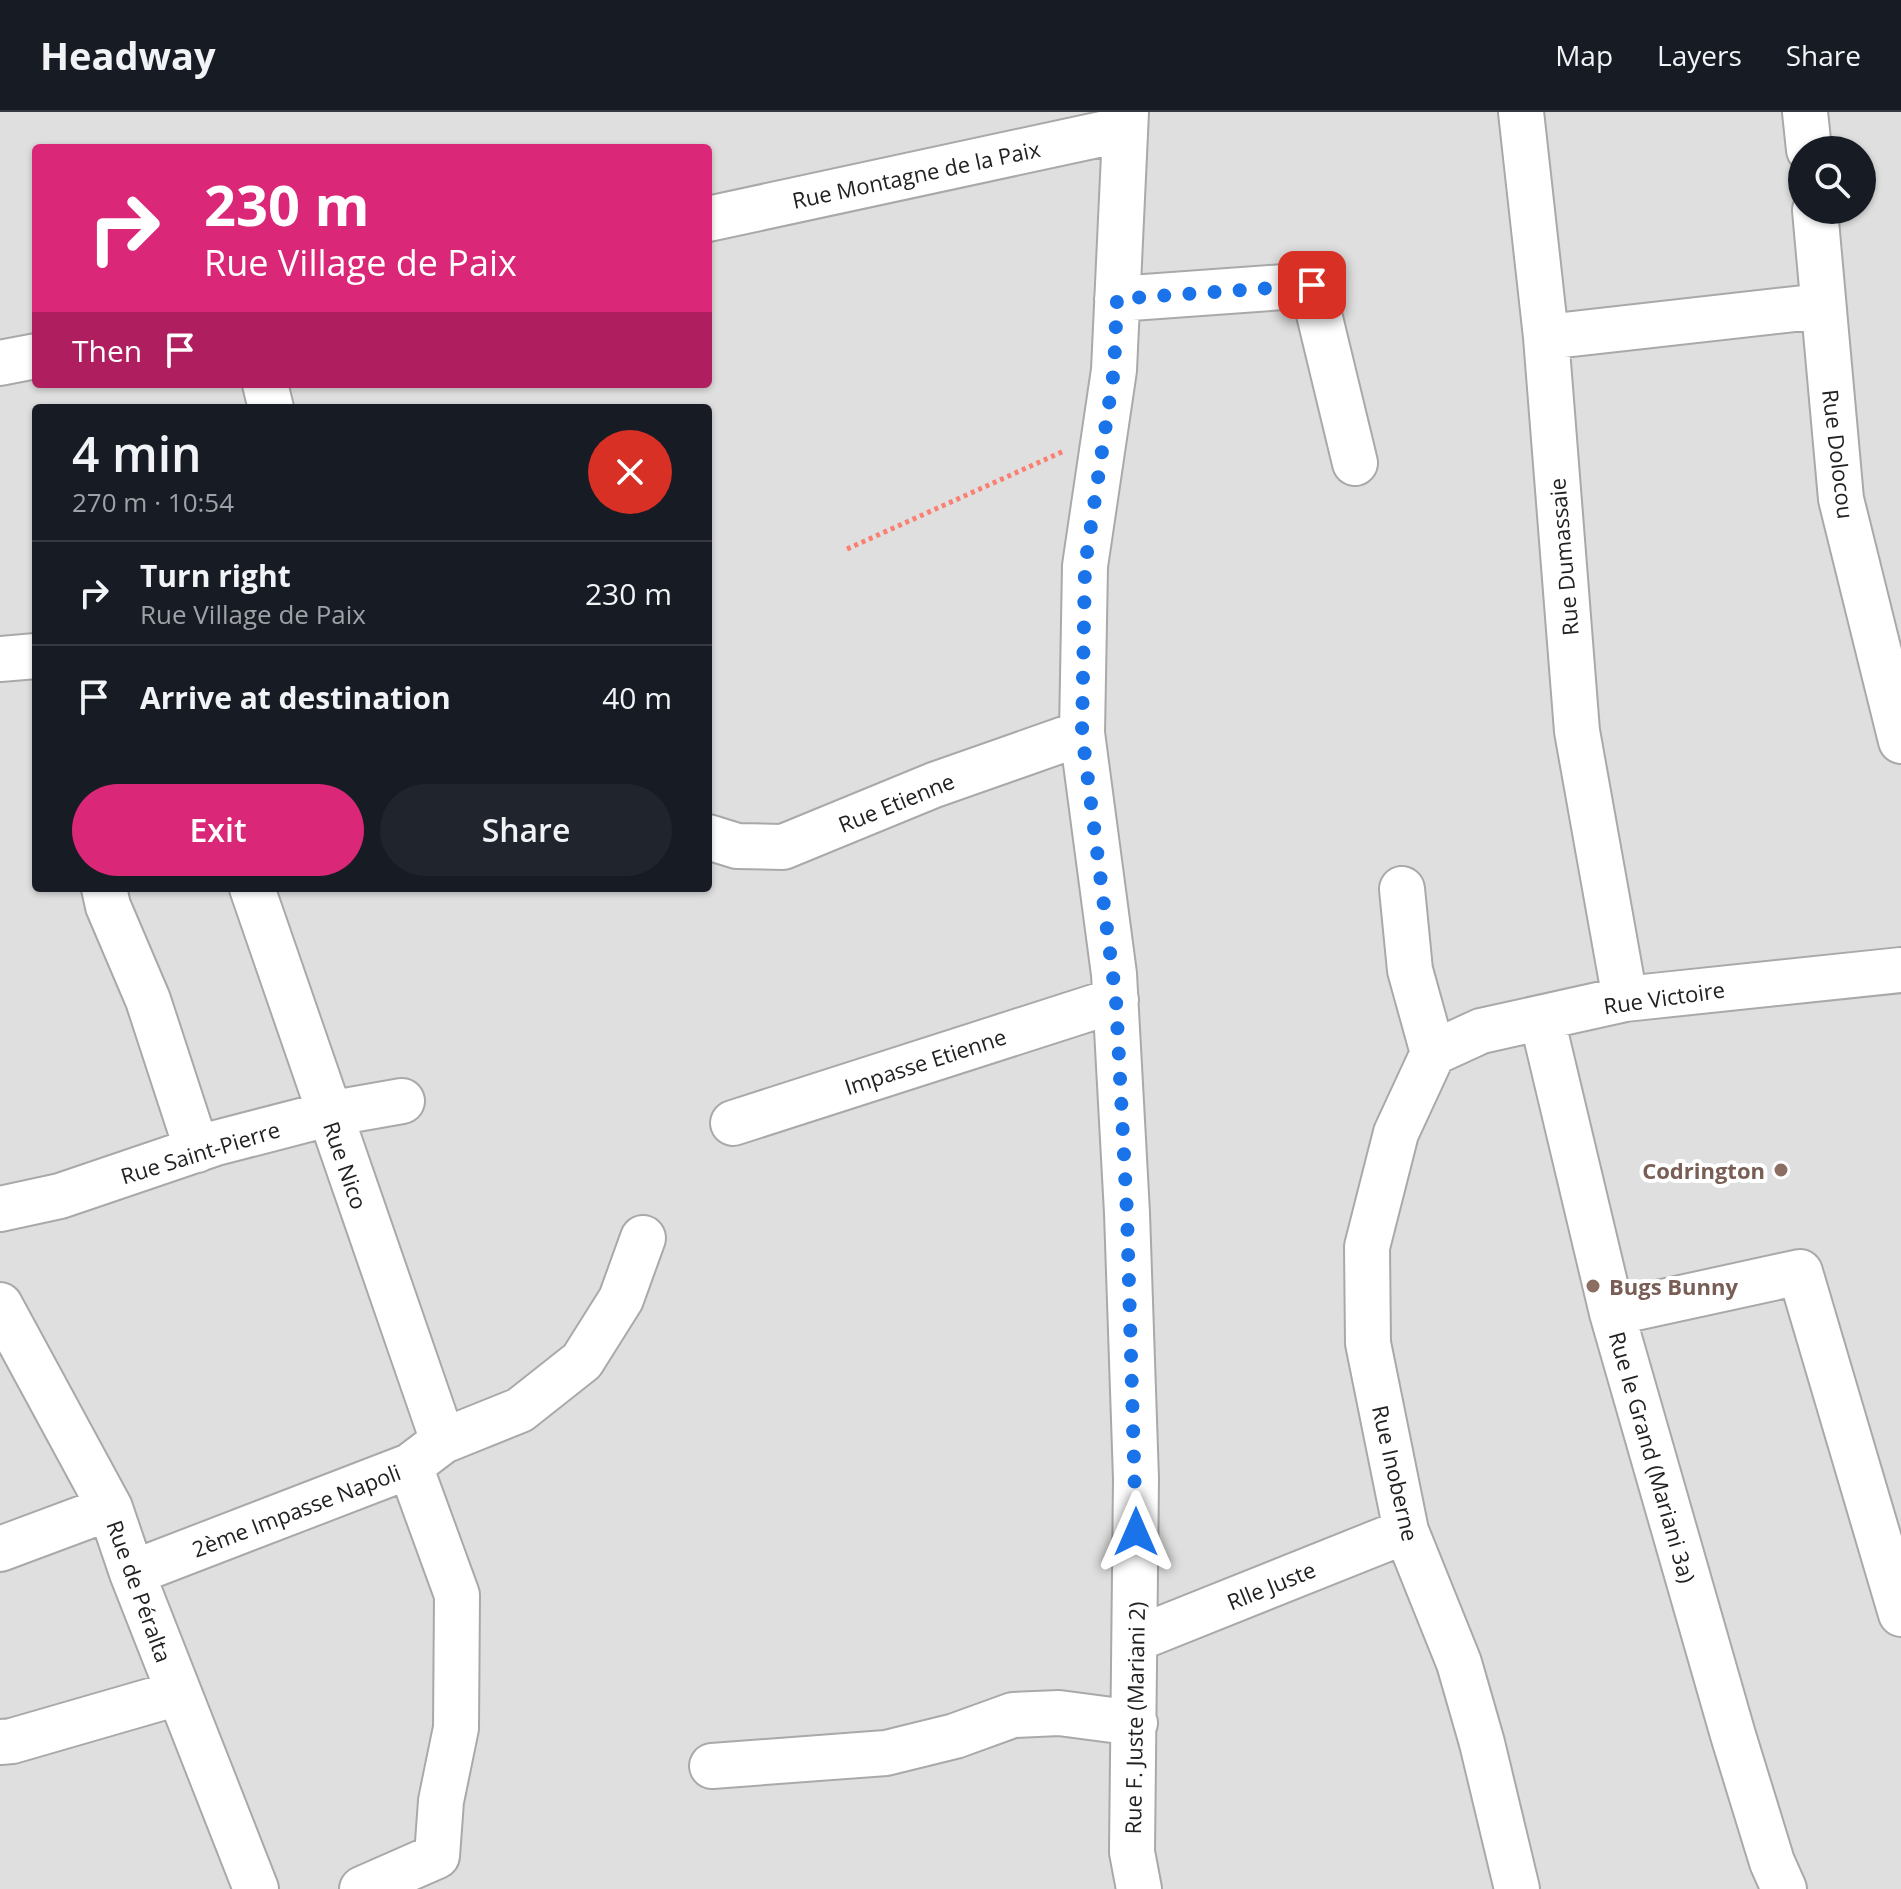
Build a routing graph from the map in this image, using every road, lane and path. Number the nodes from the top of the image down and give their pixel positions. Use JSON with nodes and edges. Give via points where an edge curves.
{"nodes":[{"id":1,"x":1521,"y":112,"type":"edge"},
{"id":2,"x":1805,"y":112,"type":"edge"},
{"id":3,"x":1125,"y":120,"type":"edge"},
{"id":4,"x":1808,"y":136,"type":"edge"},
{"id":5,"x":712,"y":218,"type":"edge"},
{"id":6,"x":1816,"y":224,"type":"edge"},
{"id":7,"x":1117,"y":299,"type":"junction"},
{"id":8,"x":1822,"y":306,"type":"junction"},
{"id":9,"x":1546,"y":337,"type":"junction"},
{"id":10,"x":32,"y":357,"type":"edge"},
{"id":11,"x":0,"y":363,"type":"edge"},
{"id":12,"x":1105,"y":432,"type":"junction"},
{"id":13,"x":1355,"y":463,"type":"dead end"},
{"id":14,"x":847,"y":549,"type":"dead end"},
{"id":15,"x":32,"y":656,"type":"edge"},
{"id":16,"x":0,"y":659,"type":"edge"},
{"id":17,"x":1082,"y":733,"type":"junction"},
{"id":18,"x":1901,"y":741,"type":"edge"},
{"id":19,"x":712,"y":838,"type":"edge"},
{"id":20,"x":1402,"y":889,"type":"dead end"},
{"id":21,"x":105,"y":892,"type":"edge"},
{"id":22,"x":253,"y":892,"type":"edge"},
{"id":23,"x":1901,"y":970,"type":"edge"},
{"id":24,"x":1625,"y":999,"type":"junction"},
{"id":25,"x":1116,"y":1000,"type":"junction"},
{"id":26,"x":1542,"y":1019,"type":"junction"},
{"id":27,"x":1433,"y":1053,"type":"junction"},
{"id":28,"x":402,"y":1101,"type":"dead end"},
{"id":29,"x":328,"y":1114,"type":"junction"},
{"id":30,"x":733,"y":1123,"type":"dead end"},
{"id":31,"x":197,"y":1150,"type":"junction"},
{"id":32,"x":0,"y":1209,"type":"edge"},
{"id":33,"x":643,"y":1238,"type":"dead end"},
{"id":34,"x":0,"y":1305,"type":"edge"},
{"id":35,"x":1612,"y":1313,"type":"junction"},
{"id":36,"x":426,"y":1454,"type":"junction"},
{"id":37,"x":110,"y":1508,"type":"junction"},
{"id":38,"x":1406,"y":1531,"type":"junction"},
{"id":39,"x":0,"y":1549,"type":"edge"},
{"id":40,"x":132,"y":1573,"type":"junction"},
{"id":41,"x":1901,"y":1614,"type":"edge"},
{"id":42,"x":1136,"y":1639,"type":"junction"},
{"id":43,"x":178,"y":1693,"type":"junction"},
{"id":44,"x":1135,"y":1723,"type":"junction"},
{"id":45,"x":0,"y":1742,"type":"edge"},
{"id":46,"x":712,"y":1766,"type":"dead end"},
{"id":47,"x":256,"y":1889,"type":"edge"},
{"id":48,"x":362,"y":1889,"type":"edge"},
{"id":49,"x":1139,"y":1889,"type":"edge"},
{"id":50,"x":1517,"y":1889,"type":"edge"},
{"id":51,"x":1784,"y":1889,"type":"edge"}],
"edges":[{"from":1,"to":9,"type":"street","name":"Rue Dumassaie"},
{"from":2,"to":4,"type":"street"},
{"from":3,"to":5,"type":"street","name":"Rue Montagne de la Paix"},
{"from":3,"to":7,"type":"street","name":"Rue F. Juste (Mariani 2)"},
{"from":6,"to":8,"type":"street","name":"Rue Dolocou"},
{"from":7,"to":12,"type":"street","name":"Rue F. Juste (Mariani 2)"},
{"from":7,"to":13,"type":"street","via":[[1312,285]]},
{"from":8,"to":9,"type":"street"},
{"from":8,"to":18,"type":"street","name":"Rue Dolocou","via":[[1841,499]]},
{"from":9,"to":24,"type":"street","name":"Rue Dumassaie","via":[[1577,731]]},
{"from":10,"to":11,"type":"street"},
{"from":12,"to":14,"type":"path"},
{"from":12,"to":17,"type":"street","name":"Rue F. Juste (Mariani 2)","via":[[1085,566]]},
{"from":15,"to":16,"type":"street"},
{"from":17,"to":19,"type":"street","name":"Rue Etienne","via":[[934,785],[783,847],[737,846]]},
{"from":17,"to":25,"type":"street","name":"Rue F. Juste (Mariani 2)"},
{"from":20,"to":27,"type":"street","via":[[1410,970]]},
{"from":21,"to":31,"type":"street","via":[[148,1000]]},
{"from":22,"to":29,"type":"street","name":"Rue Nico"},
{"from":23,"to":24,"type":"street","name":"Rue Victoire"},
{"from":24,"to":26,"type":"street","name":"Rue Victoire"},
{"from":25,"to":30,"type":"street","name":"Impasse Etienne"},
{"from":25,"to":42,"type":"street","name":"Rue F. Juste (Mariani 2)","via":[[1136,1479]]},
{"from":26,"to":27,"type":"street","name":"Rue Victoire","via":[[1481,1031]]},
{"from":26,"to":35,"type":"street","name":"Rue le Grand (Mariani 3a)"},
{"from":27,"to":38,"type":"street","name":"Rue Inoberne","via":[[1396,1133],[1367,1247],[1368,1343]]},
{"from":28,"to":29,"type":"street","name":"Rue Saint-Pierre"},
{"from":29,"to":31,"type":"street","name":"Rue Saint-Pierre"},
{"from":29,"to":36,"type":"street","name":"Rue Nico"},
{"from":31,"to":32,"type":"street","name":"Rue Saint-Pierre","via":[[60,1196]]},
{"from":33,"to":36,"type":"street","name":"2ème Impasse Napoli","via":[[621,1299],[582,1361],[520,1410]]},
{"from":34,"to":37,"type":"street","name":"Rue de Péralta"},
{"from":35,"to":41,"type":"street","via":[[1800,1272]]},
{"from":35,"to":51,"type":"street","name":"Rue le Grand (Mariani 3a)","via":[[1733,1735]]},
{"from":36,"to":40,"type":"street","name":"2ème Impasse Napoli"},
{"from":36,"to":48,"type":"street","name":"Rue Nico","via":[[457,1595],[456,1728],[441,1801],[437,1856]]},
{"from":37,"to":39,"type":"street"},
{"from":37,"to":40,"type":"street","name":"Rue de Péralta"},
{"from":38,"to":42,"type":"street","name":"Rlle Juste"},
{"from":38,"to":50,"type":"street","name":"Rue Inoberne","via":[[1459,1663]]},
{"from":40,"to":43,"type":"street","name":"Rue de Péralta"},
{"from":42,"to":44,"type":"street","name":"Rue F. Juste (Mariani 2)"},
{"from":43,"to":45,"type":"street"},
{"from":43,"to":47,"type":"street","name":"Rue de Péralta"},
{"from":44,"to":46,"type":"street","via":[[1059,1713],[1013,1715],[886,1753]]},
{"from":44,"to":49,"type":"street","name":"Rue F. Juste (Mariani 2)","via":[[1132,1852]]}]}
